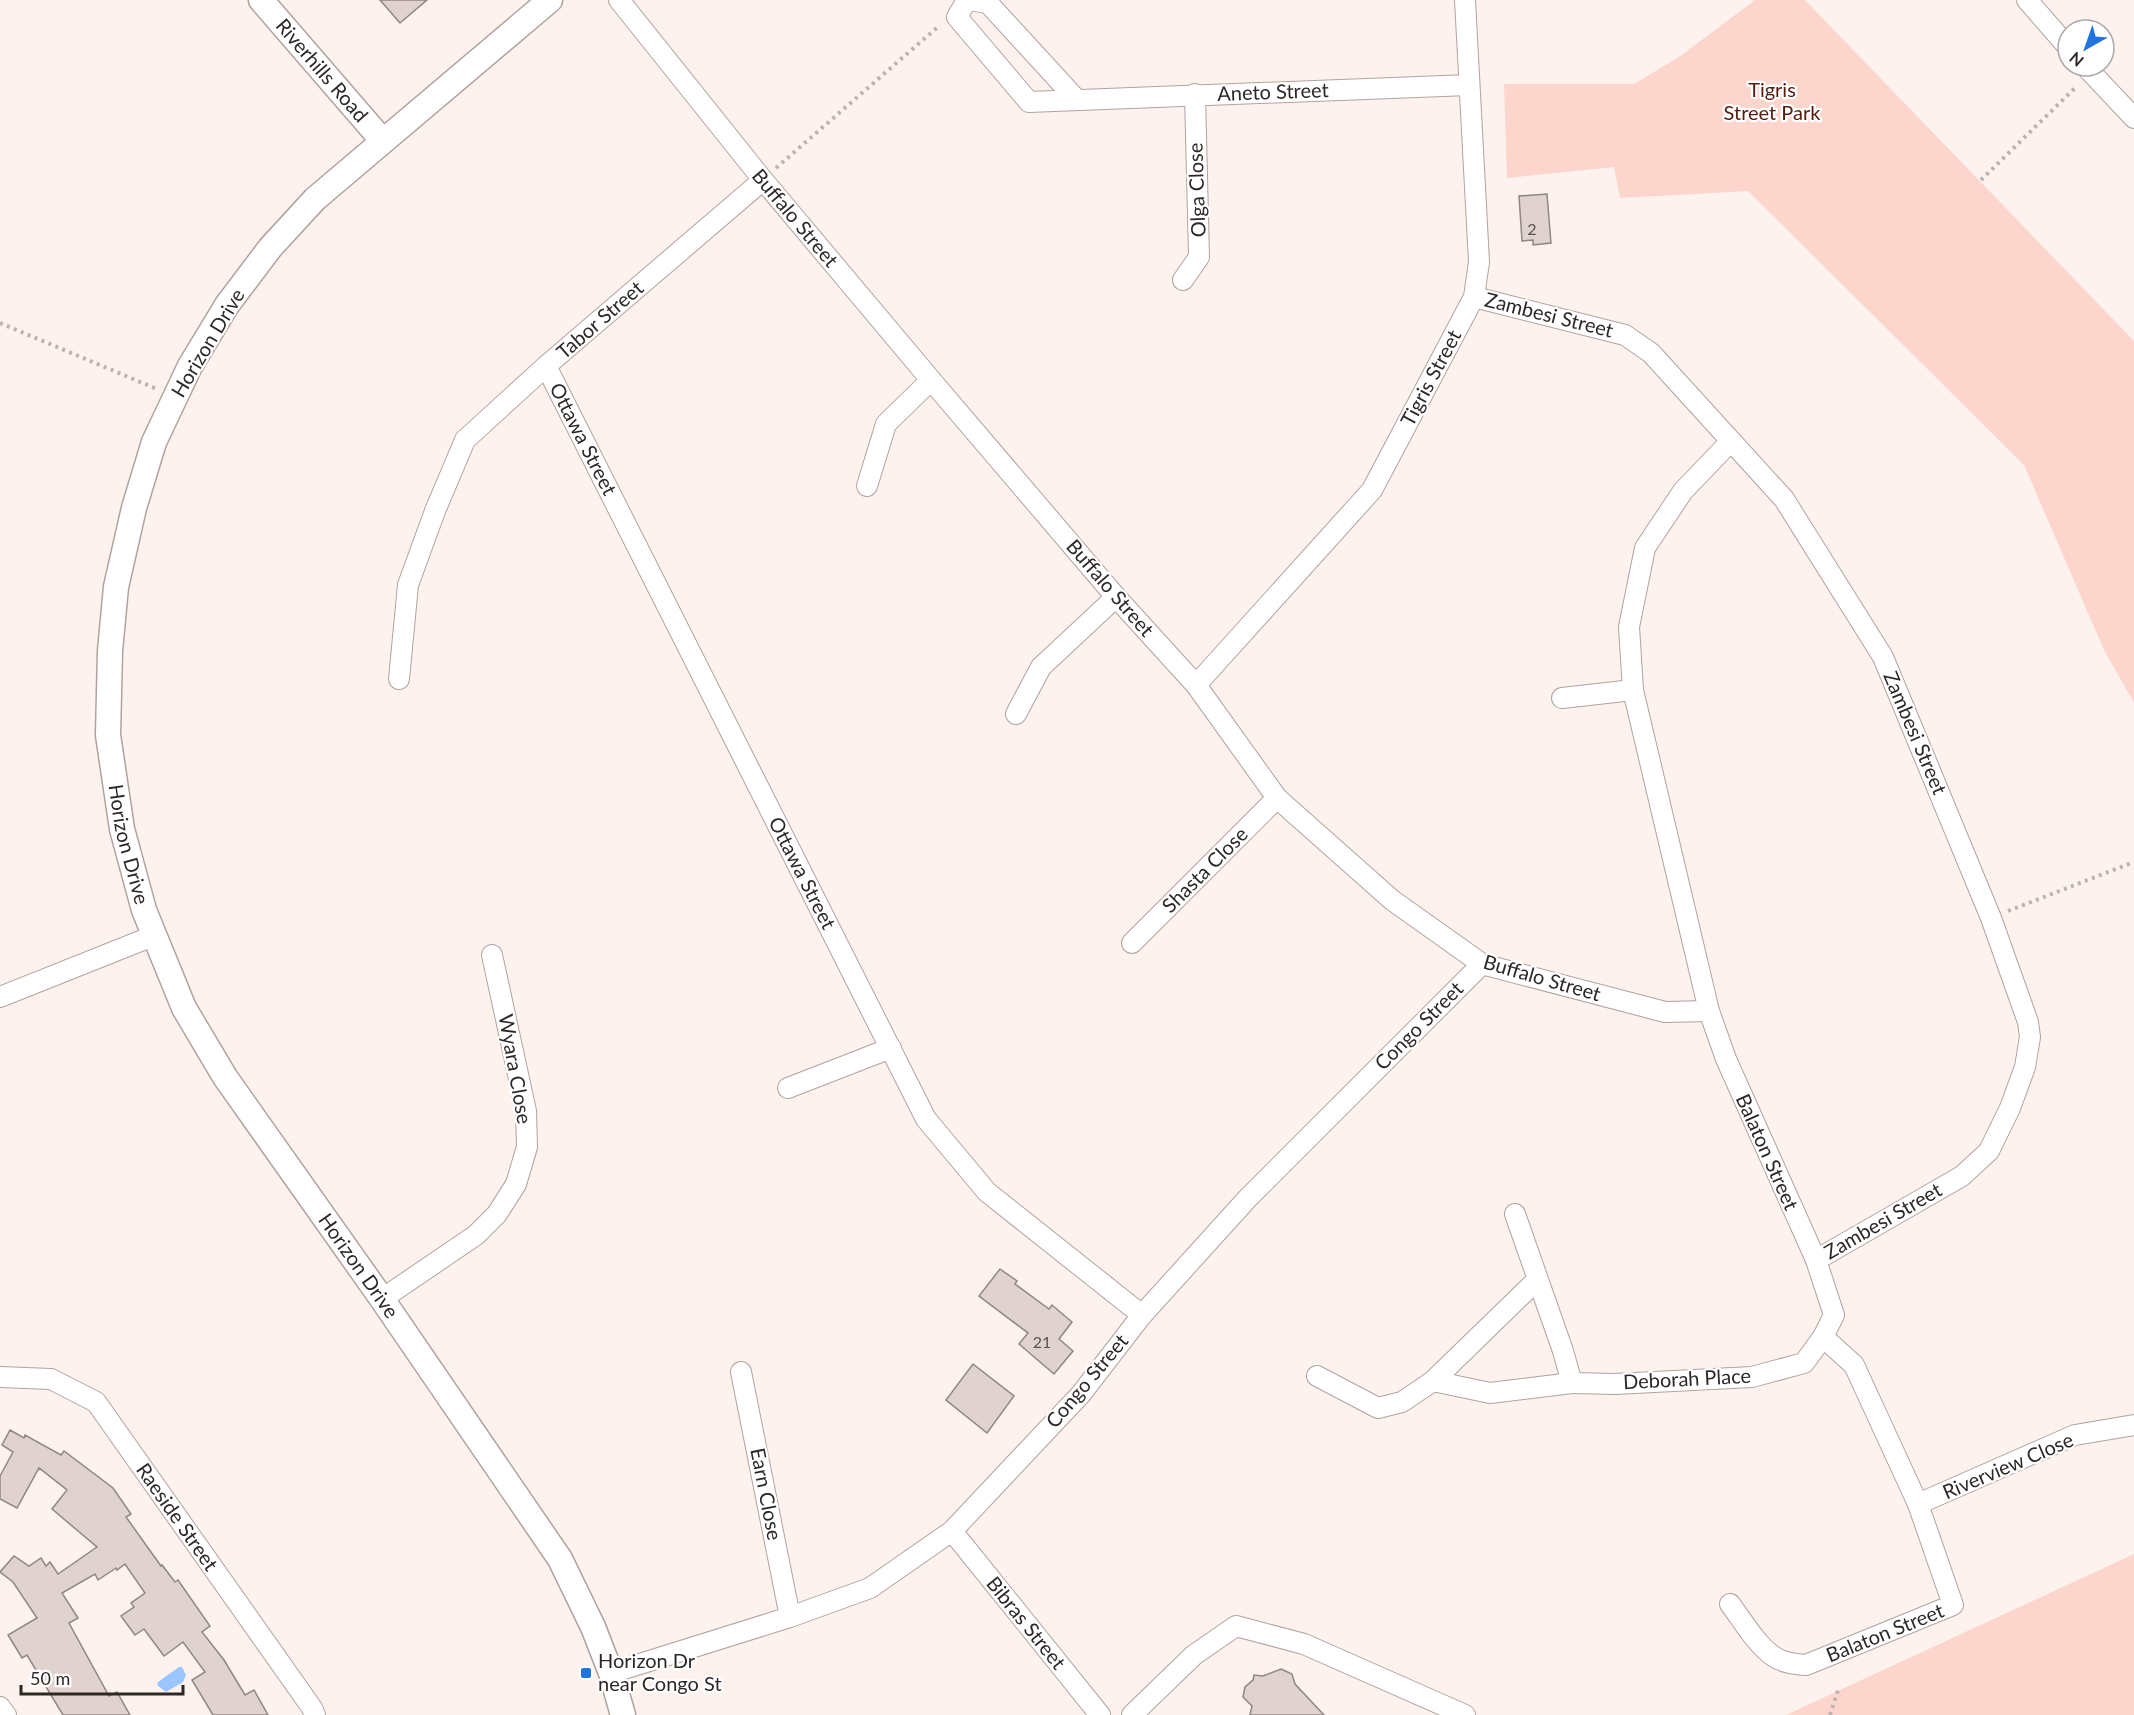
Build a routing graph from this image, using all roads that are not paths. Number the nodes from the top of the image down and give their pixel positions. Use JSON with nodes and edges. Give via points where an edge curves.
{"nodes":[{"id":1,"x":261,"y":0,"type":"edge"},
{"id":2,"x":550,"y":0,"type":"edge"},
{"id":3,"x":619,"y":0,"type":"edge"},
{"id":4,"x":968,"y":0,"type":"edge"},
{"id":5,"x":1465,"y":0,"type":"edge"},
{"id":6,"x":2027,"y":0,"type":"edge"},
{"id":7,"x":2056,"y":33,"type":"edge"},
{"id":8,"x":2096,"y":78,"type":"edge"},
{"id":9,"x":1469,"y":85,"type":"junction"},
{"id":10,"x":1195,"y":94,"type":"junction"},
{"id":11,"x":1076,"y":99,"type":"junction"},
{"id":12,"x":2134,"y":118,"type":"edge"},
{"id":13,"x":382,"y":140,"type":"junction"},
{"id":14,"x":763,"y":180,"type":"junction"},
{"id":15,"x":1183,"y":280,"type":"dead end"},
{"id":16,"x":1474,"y":297,"type":"junction"},
{"id":17,"x":546,"y":366,"type":"junction"},
{"id":18,"x":931,"y":380,"type":"junction"},
{"id":19,"x":1731,"y":441,"type":"junction"},
{"id":20,"x":867,"y":486,"type":"dead end"},
{"id":21,"x":1116,"y":597,"type":"junction"},
{"id":22,"x":399,"y":679,"type":"dead end"},
{"id":23,"x":1196,"y":685,"type":"junction"},
{"id":24,"x":1633,"y":690,"type":"junction"},
{"id":25,"x":1562,"y":698,"type":"dead end"},
{"id":26,"x":1016,"y":714,"type":"dead end"},
{"id":27,"x":1277,"y":798,"type":"junction"},
{"id":28,"x":153,"y":936,"type":"junction"},
{"id":29,"x":1132,"y":943,"type":"dead end"},
{"id":30,"x":492,"y":955,"type":"dead end"},
{"id":31,"x":1482,"y":964,"type":"junction"},
{"id":32,"x":0,"y":997,"type":"edge"},
{"id":33,"x":1709,"y":1011,"type":"junction"},
{"id":34,"x":891,"y":1048,"type":"junction"},
{"id":35,"x":788,"y":1089,"type":"dead end"},
{"id":36,"x":1515,"y":1214,"type":"dead end"},
{"id":37,"x":1816,"y":1260,"type":"junction"},
{"id":38,"x":1537,"y":1280,"type":"junction"},
{"id":39,"x":382,"y":1299,"type":"junction"},
{"id":40,"x":1142,"y":1315,"type":"junction"},
{"id":41,"x":1823,"y":1337,"type":"junction"},
{"id":42,"x":741,"y":1372,"type":"dead end"},
{"id":43,"x":1317,"y":1376,"type":"dead end"},
{"id":44,"x":0,"y":1377,"type":"edge"},
{"id":45,"x":1433,"y":1381,"type":"junction"},
{"id":46,"x":1572,"y":1383,"type":"junction"},
{"id":47,"x":2134,"y":1425,"type":"edge"},
{"id":48,"x":1918,"y":1504,"type":"junction"},
{"id":49,"x":952,"y":1531,"type":"junction"},
{"id":50,"x":1730,"y":1604,"type":"dead end"},
{"id":51,"x":790,"y":1617,"type":"junction"},
{"id":52,"x":611,"y":1673,"type":"junction"},
{"id":53,"x":0,"y":1707,"type":"edge"},
{"id":54,"x":6,"y":1715,"type":"edge"},
{"id":55,"x":315,"y":1715,"type":"edge"},
{"id":56,"x":623,"y":1715,"type":"edge"},
{"id":57,"x":1100,"y":1715,"type":"edge"},
{"id":58,"x":1132,"y":1715,"type":"edge"},
{"id":59,"x":1465,"y":1715,"type":"edge"}],
"edges":[{"from":1,"to":13,"type":"street","name":"Riverhills Road"},
{"from":2,"to":13,"type":"street","name":"Horizon Drive"},
{"from":3,"to":14,"type":"street","name":"Buffalo Street"},
{"from":4,"to":11,"type":"street","via":[[988,3]]},
{"from":4,"to":11,"type":"street","name":"Aneto Street","via":[[957,17],[1029,102]]},
{"from":5,"to":9,"type":"street","name":"Tigris Street"},
{"from":6,"to":7,"type":"street"},
{"from":8,"to":12,"type":"street"},
{"from":9,"to":10,"type":"street","name":"Aneto Street"},
{"from":9,"to":16,"type":"street","name":"Tigris Street","via":[[1479,262]]},
{"from":10,"to":11,"type":"street","name":"Aneto Street"},
{"from":10,"to":15,"type":"street","name":"Olga Close","via":[[1199,257]]},
{"from":13,"to":28,"type":"street","name":"Horizon Drive","via":[[315,199],[270,248],[227,305],[190,366],[154,442],[134,508],[116,587],[108,735],[125,840]]},
{"from":14,"to":17,"type":"street","name":"Tabor Street"},
{"from":14,"to":18,"type":"street","name":"Buffalo Street"},
{"from":16,"to":19,"type":"street","name":"Zambesi Street","via":[[1625,334],[1652,353]]},
{"from":16,"to":23,"type":"street","name":"Tigris Street","via":[[1372,490]]},
{"from":17,"to":22,"type":"street","name":"Tabor Street","via":[[465,440],[408,585]]},
{"from":17,"to":34,"type":"street","name":"Ottawa Street"},
{"from":18,"to":20,"type":"street","via":[[886,424]]},
{"from":18,"to":21,"type":"street","name":"Buffalo Street"},
{"from":19,"to":24,"type":"street","name":"Balaton Street","via":[[1683,491],[1645,548],[1629,627]]},
{"from":19,"to":37,"type":"street","name":"Zambesi Street","via":[[1784,499],[1883,657],[1991,918],[2030,1037],[2025,1067],[1989,1151],[1962,1176]]},
{"from":21,"to":23,"type":"street","name":"Buffalo Street"},
{"from":21,"to":26,"type":"street","via":[[1041,667]]},
{"from":23,"to":27,"type":"street","name":"Buffalo Street"},
{"from":24,"to":25,"type":"street"},
{"from":24,"to":33,"type":"street","name":"Balaton Street"},
{"from":27,"to":29,"type":"street","name":"Shasta Close"},
{"from":27,"to":31,"type":"street","name":"Buffalo Street","via":[[1392,900]]},
{"from":28,"to":32,"type":"street"},
{"from":28,"to":39,"type":"street","name":"Horizon Drive","via":[[184,1008],[225,1077]]},
{"from":30,"to":39,"type":"street","name":"Wyara Close","via":[[526,1111],[527,1147],[516,1184],[497,1214],[476,1235]]},
{"from":31,"to":33,"type":"street","name":"Buffalo Street","via":[[1665,1012]]},
{"from":31,"to":40,"type":"street","name":"Congo Street","via":[[1247,1199]]},
{"from":33,"to":37,"type":"street","name":"Balaton Street","via":[[1726,1059]]},
{"from":34,"to":35,"type":"street"},
{"from":34,"to":40,"type":"street","name":"Ottawa Street","via":[[926,1119],[987,1192]]},
{"from":36,"to":38,"type":"street"},
{"from":37,"to":41,"type":"street","name":"Balaton Street","via":[[1834,1316]]},
{"from":38,"to":45,"type":"street"},
{"from":38,"to":46,"type":"street"},
{"from":39,"to":52,"type":"street","name":"Horizon Drive","via":[[560,1558]]},
{"from":40,"to":49,"type":"street","name":"Congo Street","via":[[1081,1394]]},
{"from":41,"to":46,"type":"street","name":"Deborah Place","via":[[1804,1363],[1752,1377]]},
{"from":41,"to":48,"type":"street","name":"Balaton Street","via":[[1854,1365]]},
{"from":42,"to":51,"type":"street","name":"Earn Close"},
{"from":43,"to":45,"type":"street","via":[[1378,1408],[1402,1402]]},
{"from":44,"to":55,"type":"street","name":"Raeside Street","via":[[51,1379],[96,1402]]},
{"from":45,"to":46,"type":"street","name":"Deborah Place","via":[[1490,1393]]},
{"from":47,"to":48,"type":"street","name":"Riverview Close","via":[[2075,1436]]},
{"from":48,"to":50,"type":"street","name":"Balaton Street","via":[[1953,1605],[1806,1665],[1774,1657]]},
{"from":49,"to":51,"type":"street","name":"Congo Street","via":[[870,1588]]},
{"from":49,"to":57,"type":"street","name":"Bibras Street"},
{"from":51,"to":52,"type":"street","name":"Congo Street"},
{"from":52,"to":56,"type":"street","name":"Horizon Drive"},
{"from":53,"to":54,"type":"street"},
{"from":58,"to":59,"type":"street","via":[[1194,1655],[1236,1626],[1304,1644]]}]}
